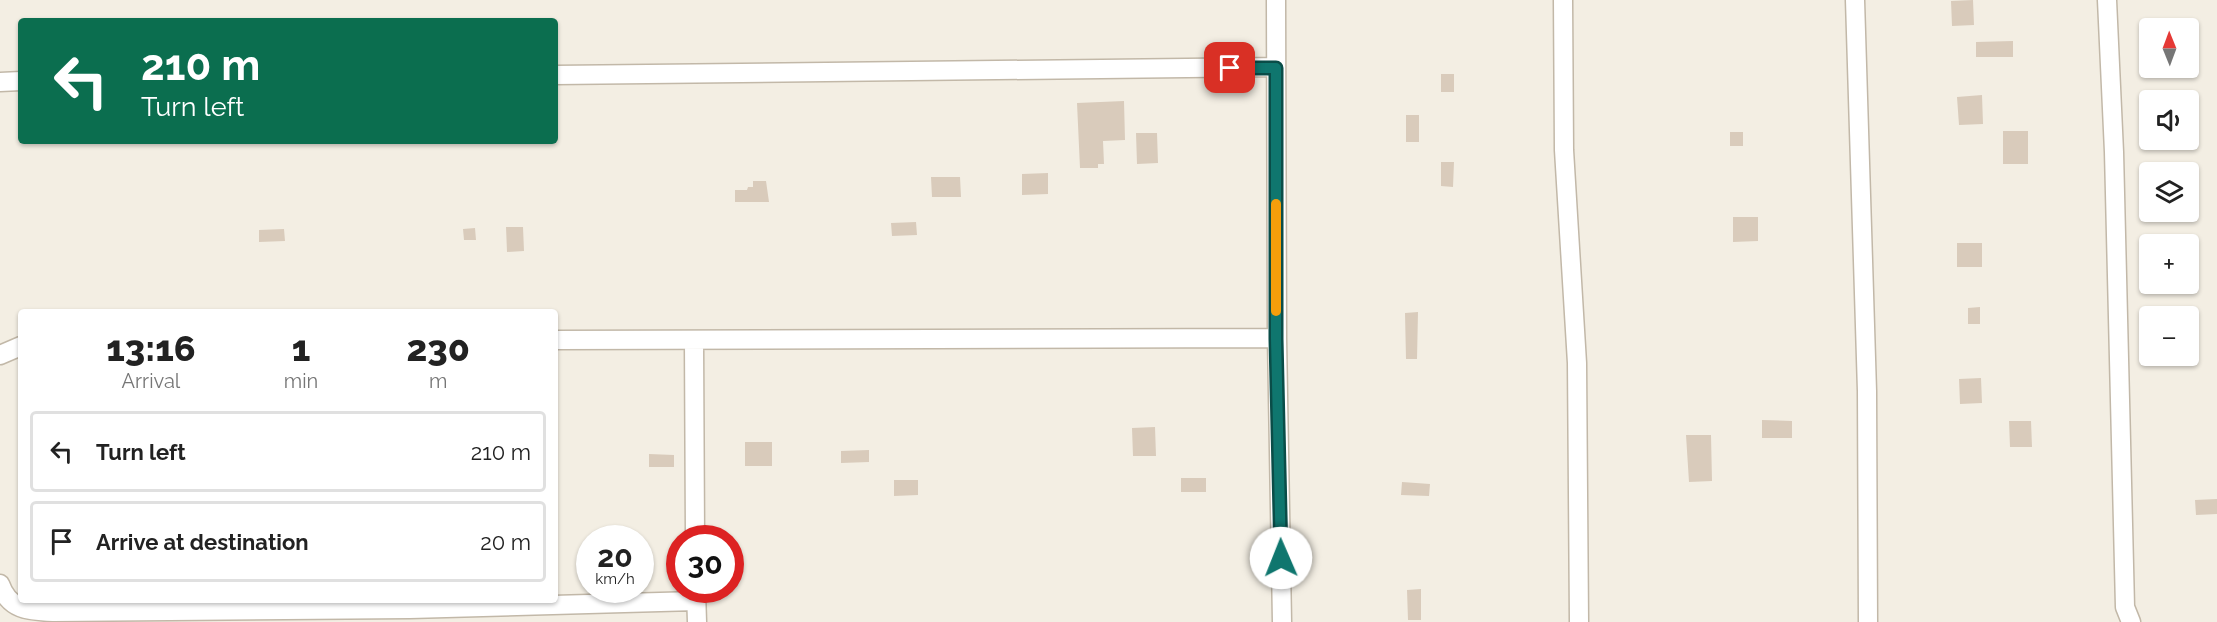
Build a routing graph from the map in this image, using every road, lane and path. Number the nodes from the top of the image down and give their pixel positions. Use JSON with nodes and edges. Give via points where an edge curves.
{"nodes":[{"id":1,"x":1276,"y":0,"type":"edge"},
{"id":2,"x":1563,"y":0,"type":"edge"},
{"id":3,"x":1855,"y":0,"type":"edge"},
{"id":4,"x":2107,"y":0,"type":"edge"},
{"id":5,"x":1276,"y":68,"type":"junction"},
{"id":6,"x":558,"y":75,"type":"edge"},
{"id":7,"x":0,"y":81,"type":"edge"},
{"id":8,"x":18,"y":81,"type":"edge"},
{"id":9,"x":1276,"y":339,"type":"junction"},
{"id":10,"x":558,"y":340,"type":"edge"},
{"id":11,"x":694,"y":341,"type":"junction"},
{"id":12,"x":18,"y":347,"type":"edge"},
{"id":13,"x":0,"y":355,"type":"edge"},
{"id":14,"x":695,"y":525,"type":"edge"},
{"id":15,"x":0,"y":584,"type":"edge"},
{"id":16,"x":666,"y":597,"type":"edge"},
{"id":17,"x":558,"y":602,"type":"edge"},
{"id":18,"x":542,"y":603,"type":"edge"},
{"id":19,"x":696,"y":603,"type":"edge"},
{"id":20,"x":697,"y":622,"type":"edge"},
{"id":21,"x":1282,"y":622,"type":"edge"},
{"id":22,"x":1579,"y":622,"type":"edge"},
{"id":23,"x":1868,"y":622,"type":"edge"},
{"id":24,"x":2131,"y":622,"type":"edge"}],
"edges":[{"from":1,"to":5,"type":"street"},
{"from":2,"to":22,"type":"street","via":[[1564,150],[1577,363]]},
{"from":3,"to":23,"type":"street","via":[[1867,391]]},
{"from":4,"to":24,"type":"street","via":[[2125,607]]},
{"from":5,"to":6,"type":"street"},
{"from":5,"to":9,"type":"street"},
{"from":7,"to":8,"type":"street"},
{"from":9,"to":11,"type":"street"},
{"from":9,"to":21,"type":"street"},
{"from":10,"to":11,"type":"street"},
{"from":11,"to":14,"type":"street"},
{"from":12,"to":13,"type":"street"},
{"from":15,"to":18,"type":"street","via":[[4,596],[14,605],[53,612],[410,609]]},
{"from":16,"to":17,"type":"street"},
{"from":19,"to":20,"type":"street"}]}
